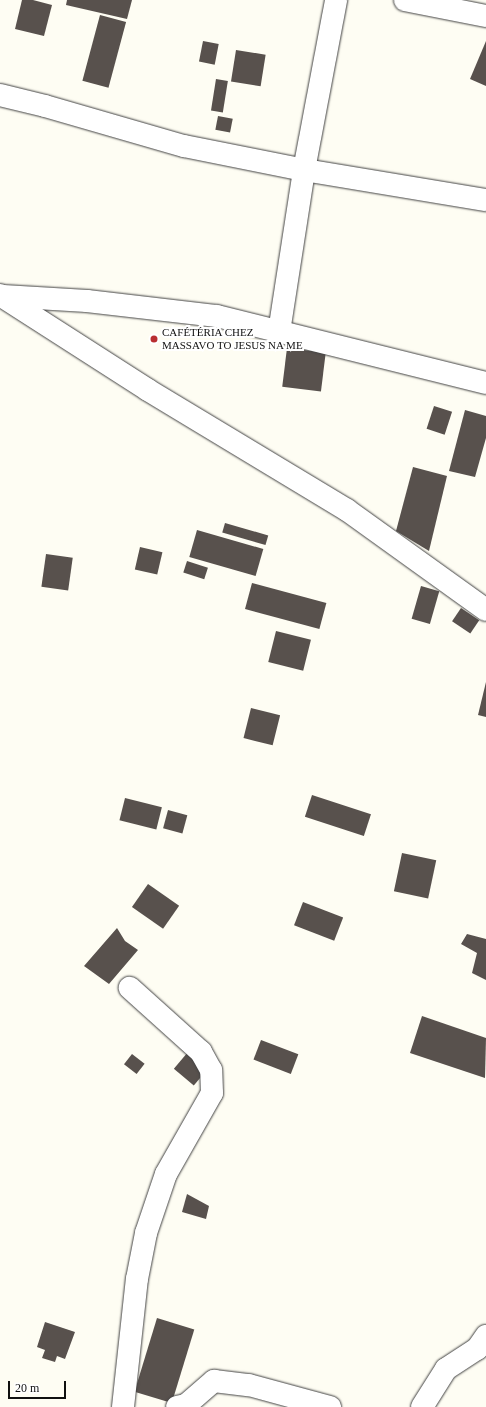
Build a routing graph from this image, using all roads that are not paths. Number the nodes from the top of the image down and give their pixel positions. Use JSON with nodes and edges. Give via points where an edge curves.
{"nodes":[{"id":1,"x":336,"y":0,"type":"edge"},
{"id":2,"x":405,"y":0,"type":"edge"},
{"id":3,"x":486,"y":16,"type":"edge"},
{"id":4,"x":0,"y":95,"type":"edge"},
{"id":5,"x":304,"y":170,"type":"junction"},
{"id":6,"x":486,"y":200,"type":"edge"},
{"id":7,"x":0,"y":295,"type":"edge"},
{"id":8,"x":278,"y":332,"type":"junction"},
{"id":9,"x":486,"y":383,"type":"edge"},
{"id":10,"x":486,"y":610,"type":"edge"},
{"id":11,"x":130,"y":988,"type":"dead end"},
{"id":12,"x":486,"y":1336,"type":"edge"},
{"id":13,"x":127,"y":1372,"type":"junction"},
{"id":14,"x":123,"y":1407,"type":"edge"},
{"id":15,"x":137,"y":1407,"type":"edge"},
{"id":16,"x":177,"y":1407,"type":"edge"},
{"id":17,"x":330,"y":1407,"type":"edge"},
{"id":18,"x":422,"y":1407,"type":"edge"}],
"edges":[{"from":1,"to":5,"type":"street"},
{"from":2,"to":3,"type":"street"},
{"from":4,"to":5,"type":"street","via":[[184,146]]},
{"from":5,"to":6,"type":"street"},
{"from":5,"to":8,"type":"street"},
{"from":7,"to":8,"type":"street","via":[[87,301],[217,316]]},
{"from":7,"to":10,"type":"street","via":[[148,390],[347,510]]},
{"from":8,"to":9,"type":"street"},
{"from":11,"to":13,"type":"street","via":[[201,1052],[211,1070],[212,1093],[166,1174],[146,1233]]},
{"from":12,"to":18,"type":"street","via":[[477,1349],[446,1369]]},
{"from":13,"to":14,"type":"street"},
{"from":13,"to":15,"type":"street"},
{"from":16,"to":17,"type":"street","via":[[186,1405],[214,1381],[249,1385]]}]}
